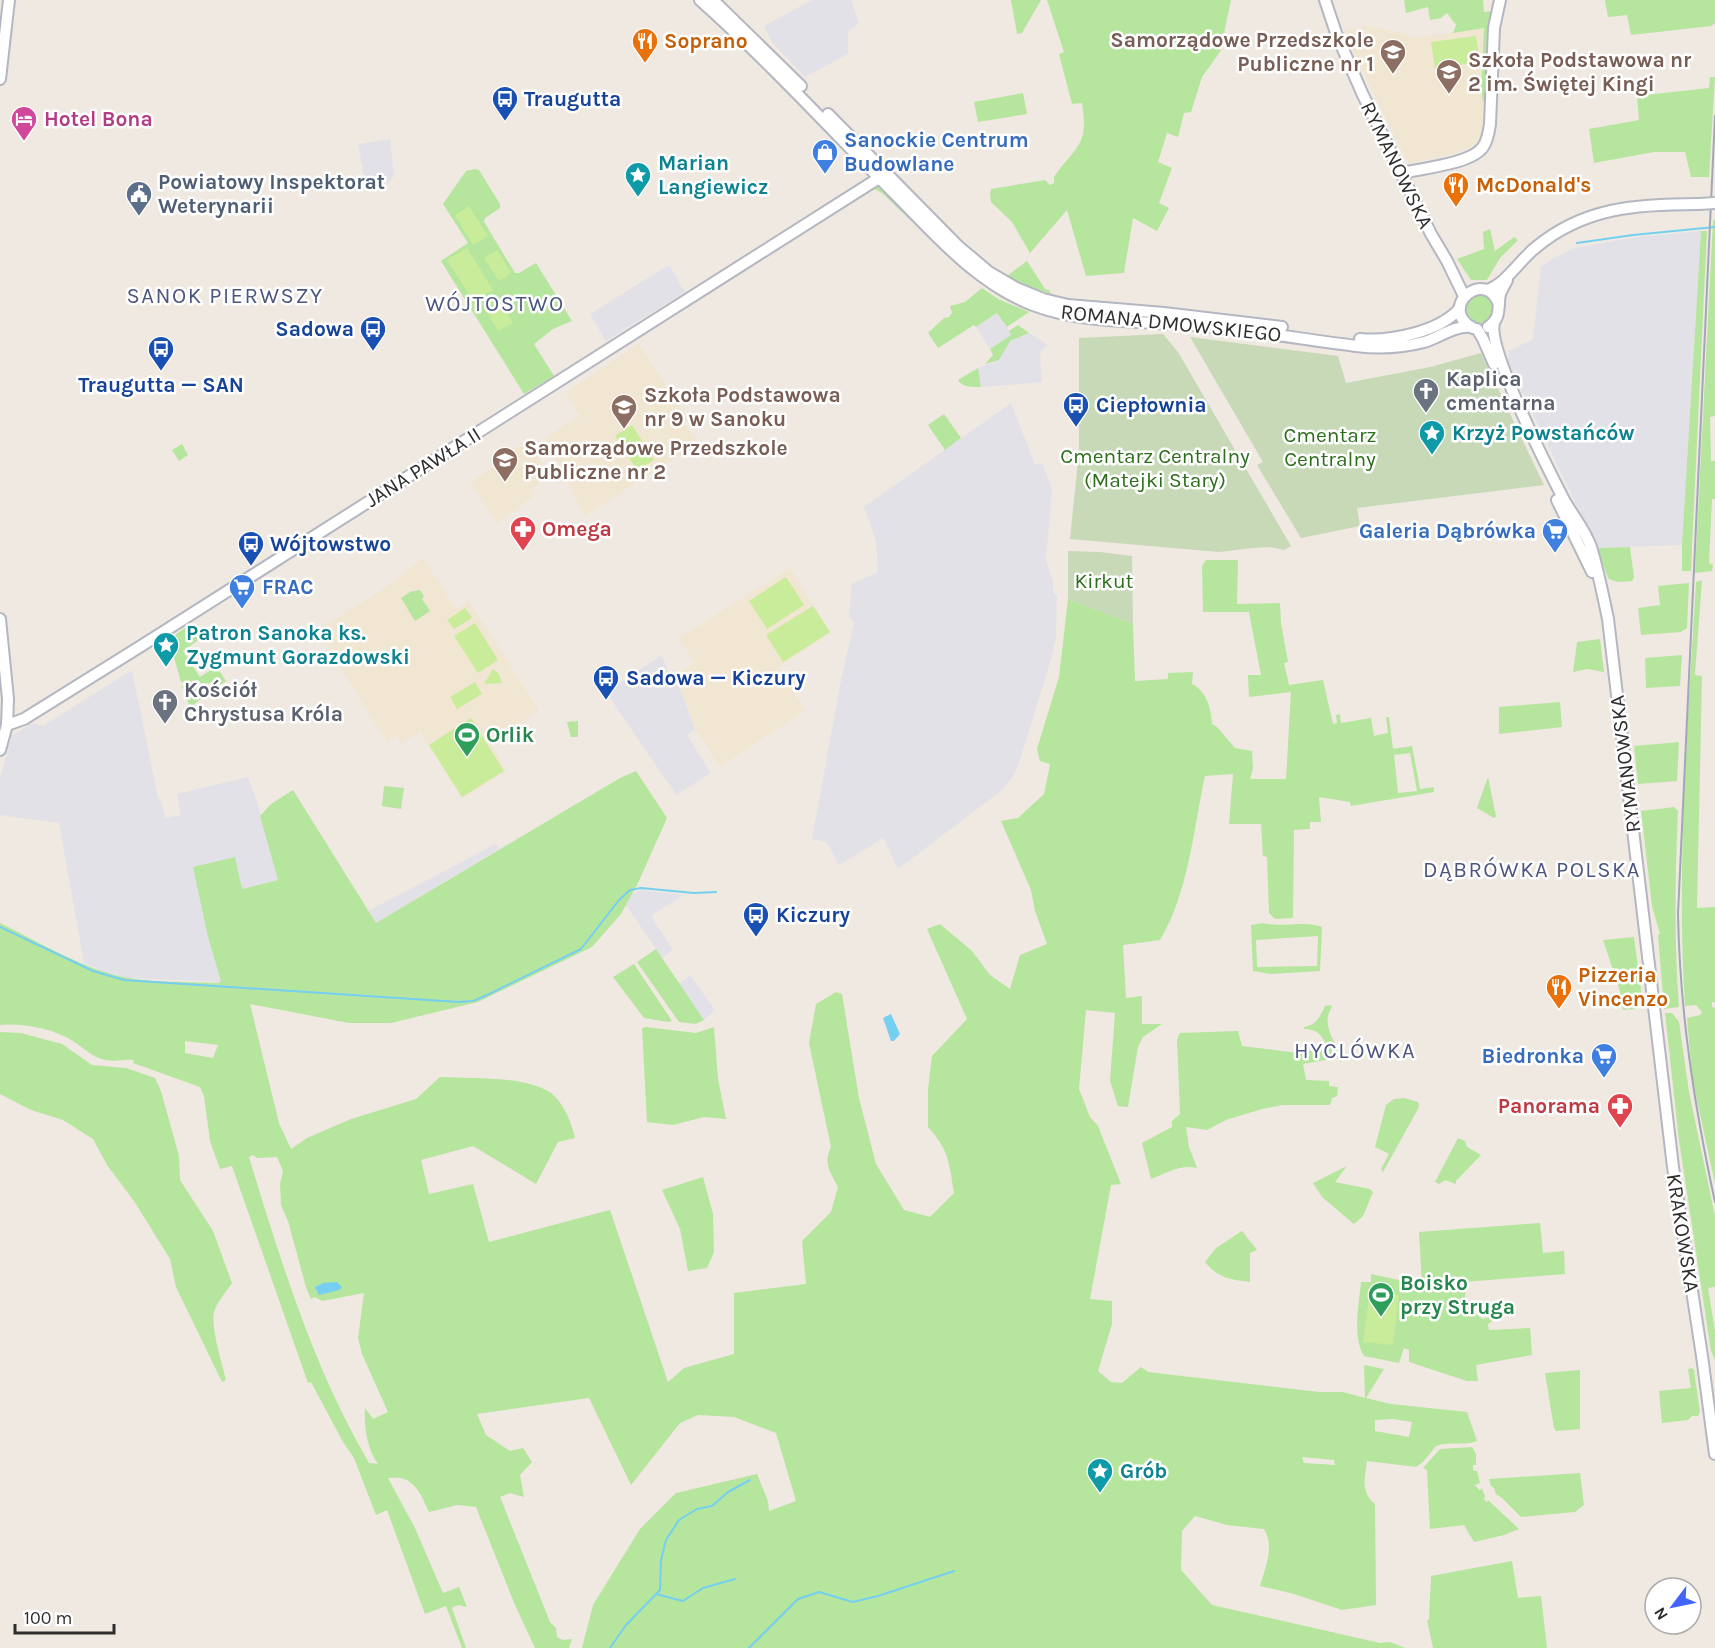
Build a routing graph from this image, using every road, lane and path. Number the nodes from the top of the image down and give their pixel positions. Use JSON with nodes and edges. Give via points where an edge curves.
{"nodes":[{"id":1,"x":9,"y":0,"type":"edge"},
{"id":2,"x":700,"y":0,"type":"edge"},
{"id":3,"x":713,"y":0,"type":"edge"},
{"id":4,"x":1325,"y":0,"type":"edge"},
{"id":5,"x":1500,"y":0,"type":"edge"},
{"id":6,"x":0,"y":79,"type":"edge"},
{"id":7,"x":878,"y":173,"type":"junction"},
{"id":8,"x":1402,"y":173,"type":"junction"},
{"id":9,"x":1715,"y":203,"type":"edge"},
{"id":10,"x":1447,"y":261,"type":"junction"},
{"id":11,"x":1512,"y":272,"type":"junction"},
{"id":12,"x":1481,"y":290,"type":"junction"},
{"id":13,"x":1464,"y":296,"type":"junction"},
{"id":14,"x":1499,"y":305,"type":"junction"},
{"id":15,"x":1460,"y":308,"type":"junction"},
{"id":16,"x":1494,"y":323,"type":"junction"},
{"id":17,"x":1474,"y":328,"type":"junction"},
{"id":18,"x":1601,"y":589,"type":"junction"},
{"id":19,"x":0,"y":619,"type":"edge"},
{"id":20,"x":7,"y":725,"type":"junction"},
{"id":21,"x":0,"y":750,"type":"edge"},
{"id":22,"x":1654,"y":1012,"type":"joint"},
{"id":23,"x":1715,"y":1454,"type":"edge"}],
"edges":[{"from":1,"to":6,"type":"main road"},
{"from":2,"to":7,"type":"main road","name":"ROMANA DMOWSKIEGO"},
{"from":3,"to":7,"type":"main road","name":"ROMANA DMOWSKIEGO","via":[[785,69]]},
{"from":4,"to":8,"type":"main road","name":"RYMANOWSKA","via":[[1346,59]]},
{"from":5,"to":8,"type":"main road","via":[[1492,50],[1490,124],[1483,148],[1466,159]]},
{"from":7,"to":15,"type":"main road","name":"ROMANA DMOWSKIEGO","via":[[979,264],[1016,288],[1054,302],[1370,340],[1419,331]]},
{"from":7,"to":17,"type":"main road","name":"ROMANA DMOWSKIEGO","via":[[972,270],[994,286],[1053,311],[1284,334],[1381,348],[1414,345],[1460,327]]},
{"from":7,"to":20,"type":"main road","name":"JANA PAWŁA II","via":[[838,203],[188,617],[24,719]]},
{"from":8,"to":10,"type":"main road","name":"RYMANOWSKA"},
{"from":9,"to":11,"type":"main road","bridge":true,"via":[[1632,207],[1591,215],[1556,232]]},
{"from":10,"to":12,"type":"main road","name":"RYMANOWSKA","via":[[1469,286]]},
{"from":10,"to":13,"type":"main road","name":"RYMANOWSKA"},
{"from":11,"to":12,"type":"main road","via":[[1496,286]]},
{"from":11,"to":14,"type":"main road"},
{"from":12,"to":13,"type":"main road"},
{"from":12,"to":14,"type":"main road","via":[[1495,296]]},
{"from":13,"to":15,"type":"main road"},
{"from":14,"to":16,"type":"main road"},
{"from":15,"to":17,"type":"main road","via":[[1462,319]]},
{"from":16,"to":17,"type":"main road"},
{"from":16,"to":18,"type":"main road","name":"RYMANOWSKA","via":[[1492,336],[1503,369],[1565,501],[1587,538]]},
{"from":17,"to":18,"type":"main road","name":"RYMANOWSKA","via":[[1484,339]]},
{"from":18,"to":22,"type":"main road","name":"RYMANOWSKA"},
{"from":19,"to":20,"type":"main road"},
{"from":20,"to":21,"type":"main road"},
{"from":22,"to":23,"type":"main road","name":"KRAKOWSKA","via":[[1672,1167]]}]}
